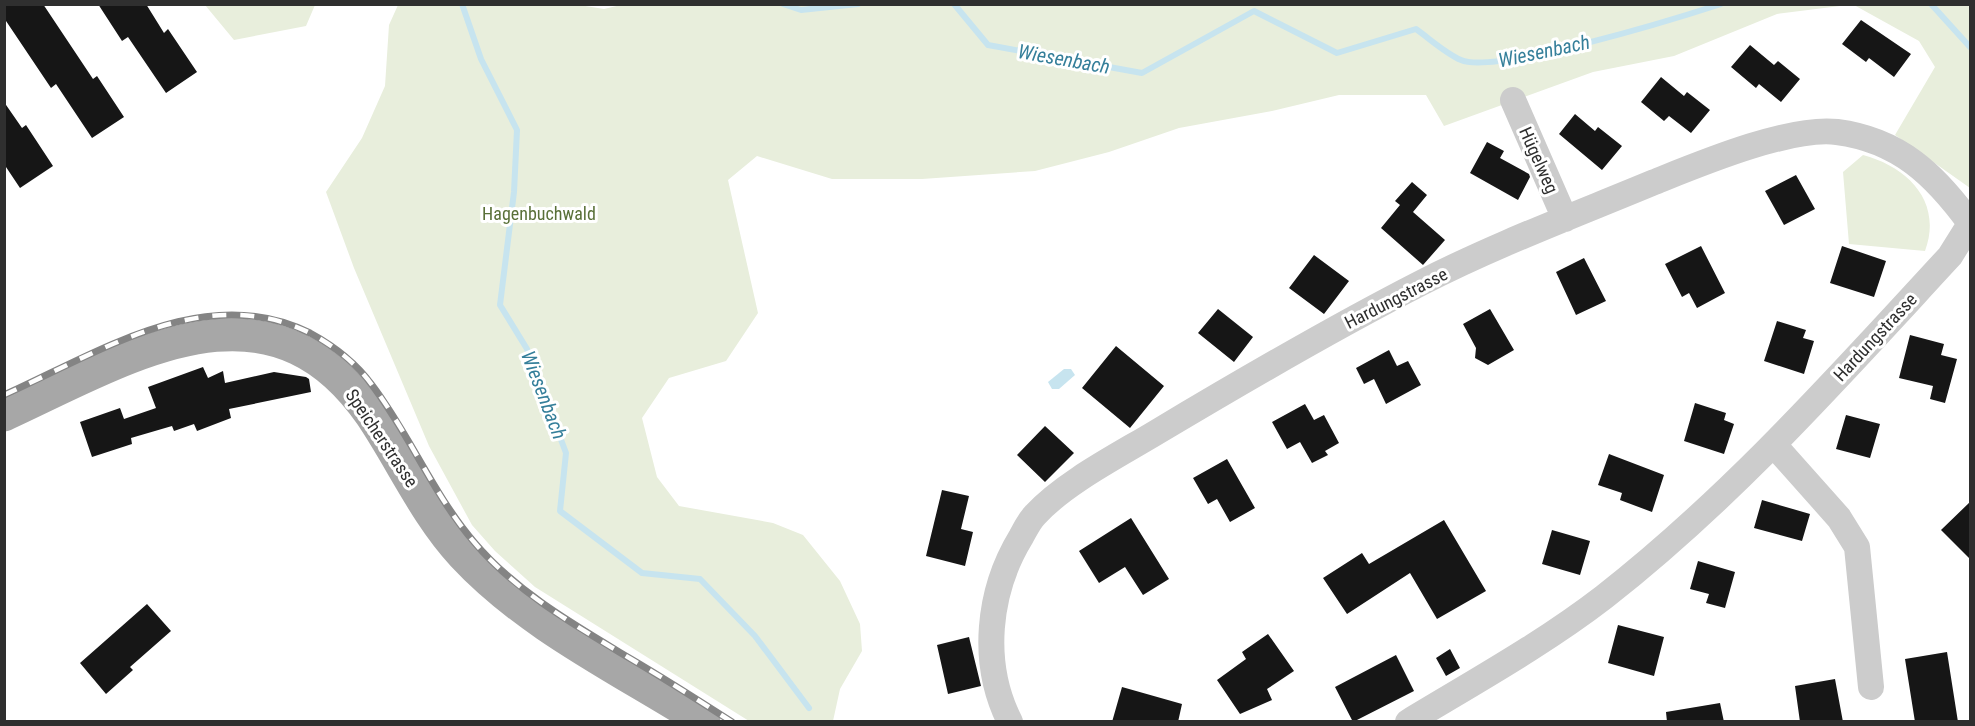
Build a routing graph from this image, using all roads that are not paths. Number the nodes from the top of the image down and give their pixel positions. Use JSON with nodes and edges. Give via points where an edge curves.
{"nodes":[{"id":1,"x":1513,"y":100,"type":"dead end"},
{"id":2,"x":1565,"y":219,"type":"junction"},
{"id":3,"x":1971,"y":224,"type":"edge"},
{"id":4,"x":4,"y":415,"type":"edge"},
{"id":5,"x":1774,"y":445,"type":"junction"},
{"id":6,"x":1871,"y":687,"type":"dead end"},
{"id":7,"x":704,"y":722,"type":"edge"},
{"id":8,"x":1010,"y":722,"type":"edge"},
{"id":9,"x":1408,"y":722,"type":"edge"}],
"edges":[{"from":1,"to":2,"type":"street","name":"Hügelweg"},
{"from":2,"to":3,"type":"street","name":"Hardungstrasse","via":[[1706,162],[1794,134],[1834,131],[1899,151],[1930,174]]},
{"from":2,"to":8,"type":"street","name":"Hardungstrasse","via":[[1423,282],[1281,357],[1077,481],[1034,516],[1005,563],[990,619],[994,672]]},
{"from":3,"to":5,"type":"street","name":"Hardungstrasse","via":[[1950,256]]},
{"from":4,"to":7,"type":"main road","name":"Speicherstrasse","via":[[126,359],[196,336],[251,334],[304,352],[331,369],[352,389],[439,526],[482,575],[554,630]]},
{"from":5,"to":6,"type":"street","via":[[1839,518],[1857,547]]},
{"from":5,"to":9,"type":"street","name":"Hardungstrasse","via":[[1603,597],[1539,642]]}]}
